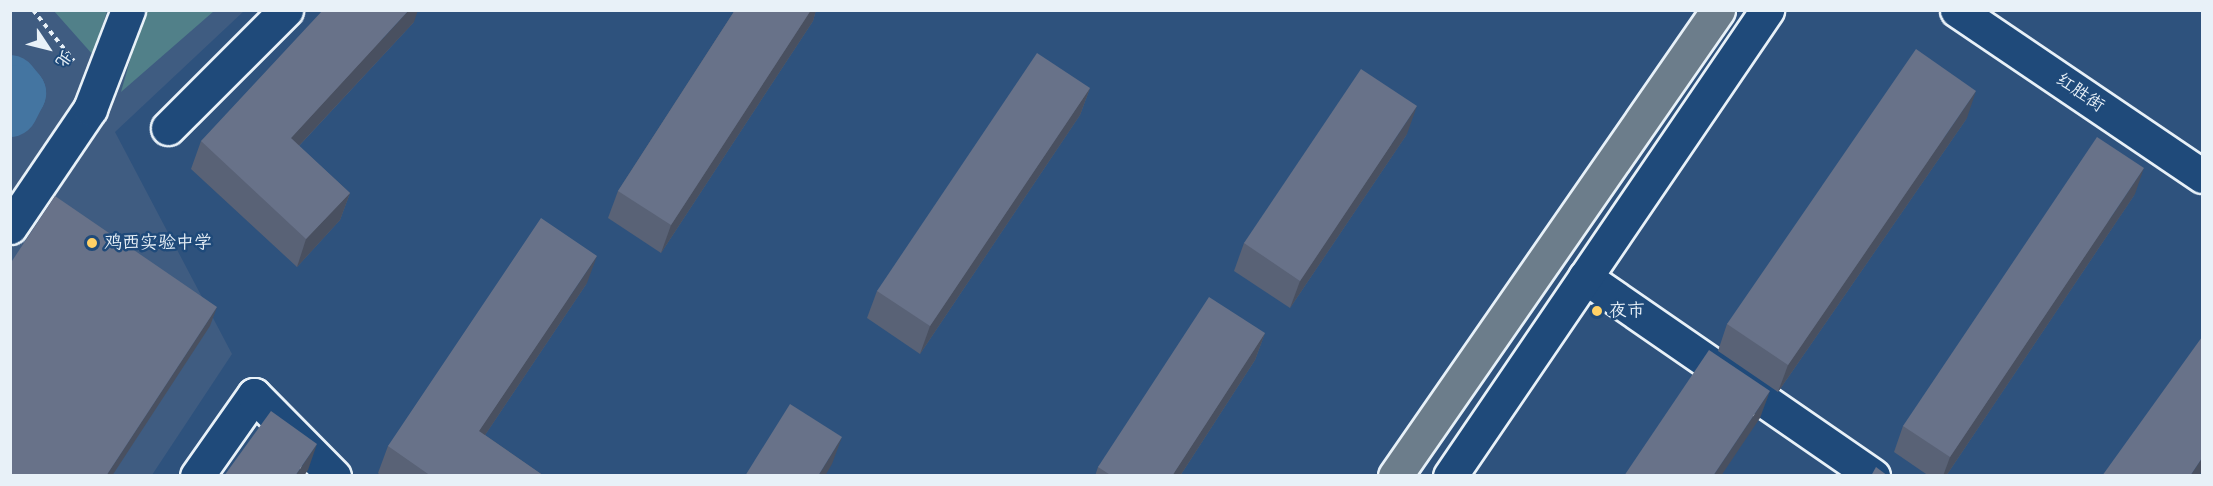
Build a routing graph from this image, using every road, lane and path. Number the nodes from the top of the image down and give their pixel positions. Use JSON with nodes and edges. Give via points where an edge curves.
{"nodes":[{"id":1,"x":33,"y":10,"type":"edge"},
{"id":2,"x":128,"y":10,"type":"edge"},
{"id":3,"x":286,"y":10,"type":"edge"},
{"id":4,"x":1718,"y":10,"type":"edge"},
{"id":5,"x":1767,"y":10,"type":"edge"},
{"id":6,"x":1957,"y":10,"type":"edge"},
{"id":7,"x":75,"y":63,"type":"dead end"},
{"id":8,"x":168,"y":128,"type":"dead end"},
{"id":9,"x":2202,"y":176,"type":"edge"},
{"id":10,"x":16,"y":220,"type":"edge"},
{"id":11,"x":1586,"y":277,"type":"junction"},
{"id":12,"x":197,"y":476,"type":"edge"},
{"id":13,"x":334,"y":476,"type":"edge"},
{"id":14,"x":1395,"y":476,"type":"edge"},
{"id":15,"x":1450,"y":476,"type":"edge"},
{"id":16,"x":1873,"y":476,"type":"edge"}],
"edges":[{"from":1,"to":7,"type":"path"},
{"from":2,"to":10,"type":"street","via":[[90,109]]},
{"from":3,"to":8,"type":"street"},
{"from":4,"to":14,"type":"main road"},
{"from":5,"to":11,"type":"street"},
{"from":6,"to":9,"type":"street","name":"红胜街"},
{"from":11,"to":15,"type":"street"},
{"from":11,"to":16,"type":"street"},
{"from":12,"to":13,"type":"street","via":[[254,395]]}]}
